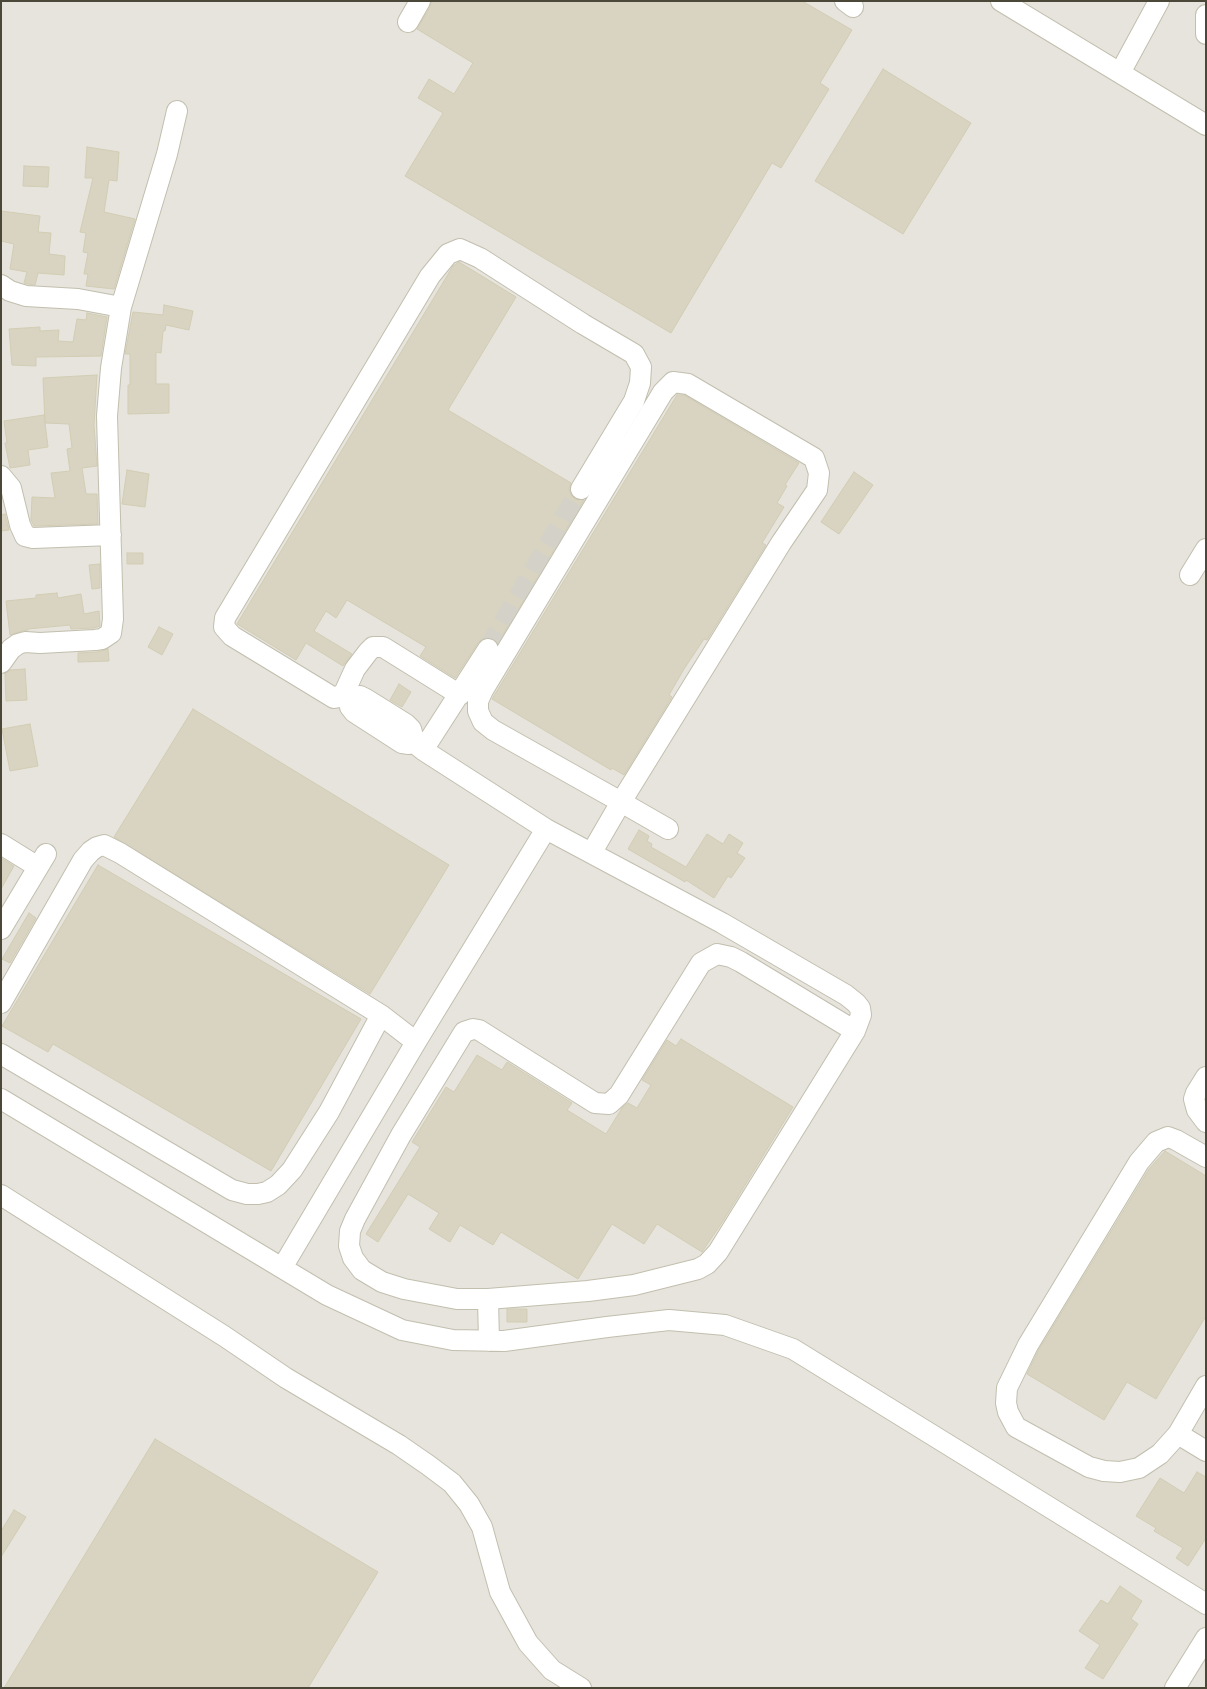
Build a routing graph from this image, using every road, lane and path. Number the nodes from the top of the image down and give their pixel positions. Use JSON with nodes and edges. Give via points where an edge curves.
{"nodes":[{"id":1,"x":420,"y":1,"type":"edge"},
{"id":2,"x":1001,"y":1,"type":"edge"},
{"id":3,"x":1159,"y":1,"type":"edge"},
{"id":4,"x":1206,"y":15,"type":"edge"},
{"id":5,"x":408,"y":22,"type":"dead end"},
{"id":6,"x":1206,"y":34,"type":"edge"},
{"id":7,"x":1120,"y":73,"type":"junction"},
{"id":8,"x":177,"y":111,"type":"dead end"},
{"id":9,"x":1206,"y":125,"type":"edge"},
{"id":10,"x":1,"y":285,"type":"edge"},
{"id":11,"x":121,"y":307,"type":"junction"},
{"id":12,"x":1,"y":476,"type":"edge"},
{"id":13,"x":581,"y":489,"type":"tunnel mouth"},
{"id":14,"x":111,"y":535,"type":"junction"},
{"id":15,"x":1206,"y":549,"type":"edge"},
{"id":16,"x":1190,"y":575,"type":"dead end"},
{"id":17,"x":488,"y":650,"type":"tunnel mouth"},
{"id":18,"x":1,"y":663,"type":"edge"},
{"id":19,"x":460,"y":695,"type":"junction"},
{"id":20,"x":346,"y":696,"type":"junction"},
{"id":21,"x":418,"y":746,"type":"junction"},
{"id":22,"x":621,"y":802,"type":"junction"},
{"id":23,"x":546,"y":829,"type":"junction"},
{"id":24,"x":668,"y":830,"type":"dead end"},
{"id":25,"x":1,"y":844,"type":"edge"},
{"id":26,"x":592,"y":852,"type":"junction"},
{"id":27,"x":1,"y":929,"type":"edge"},
{"id":28,"x":1,"y":1003,"type":"edge"},
{"id":29,"x":381,"y":1015,"type":"junction"},
{"id":30,"x":855,"y":1030,"type":"junction"},
{"id":31,"x":416,"y":1042,"type":"junction"},
{"id":32,"x":1,"y":1054,"type":"edge"},
{"id":33,"x":1206,"y":1077,"type":"edge"},
{"id":34,"x":1,"y":1099,"type":"edge"},
{"id":35,"x":1206,"y":1122,"type":"edge"},
{"id":36,"x":1206,"y":1157,"type":"edge"},
{"id":37,"x":3,"y":1200,"type":"edge"},
{"id":38,"x":282,"y":1268,"type":"junction"},
{"id":39,"x":488,"y":1299,"type":"junction"},
{"id":40,"x":489,"y":1341,"type":"junction"},
{"id":41,"x":1206,"y":1386,"type":"edge"},
{"id":42,"x":1178,"y":1434,"type":"junction"},
{"id":43,"x":1206,"y":1451,"type":"edge"},
{"id":44,"x":1206,"y":1604,"type":"edge"},
{"id":45,"x":1206,"y":1638,"type":"edge"},
{"id":46,"x":581,"y":1688,"type":"edge"},
{"id":47,"x":1175,"y":1688,"type":"edge"}],
"edges":[{"from":1,"to":5,"type":"street"},
{"from":2,"to":7,"type":"street"},
{"from":3,"to":7,"type":"street"},
{"from":4,"to":6,"type":"street"},
{"from":7,"to":9,"type":"street"},
{"from":8,"to":11,"type":"street"},
{"from":10,"to":11,"type":"street","via":[[26,296],[78,299]]},
{"from":11,"to":14,"type":"street","via":[[107,416]]},
{"from":12,"to":14,"type":"street","via":[[11,488],[25,536]]},
{"from":13,"to":20,"type":"street","via":[[634,401],[641,367],[634,354],[480,258],[460,250],[448,254],[430,276],[225,618],[224,627],[232,636],[334,698]]},
{"from":14,"to":18,"type":"street","via":[[111,633],[95,640],[25,642],[11,649]]},
{"from":15,"to":16,"type":"street"},
{"from":17,"to":19,"type":"street"},
{"from":19,"to":20,"type":"street","via":[[379,646],[373,647],[355,669]]},
{"from":19,"to":21,"type":"street"},
{"from":20,"to":21,"type":"street","via":[[354,712],[402,743]]},
{"from":21,"to":23,"type":"street"},
{"from":22,"to":22,"type":"street","via":[[817,490],[819,472],[814,458],[688,384],[673,382],[663,392],[478,701],[483,722],[493,730]]},
{"from":22,"to":24,"type":"street"},
{"from":22,"to":26,"type":"street"},
{"from":23,"to":26,"type":"street"},
{"from":23,"to":31,"type":"street"},
{"from":25,"to":27,"type":"street","via":[[42,860]]},
{"from":26,"to":30,"type":"street","via":[[846,995],[860,1008]]},
{"from":28,"to":29,"type":"street","via":[[83,860],[97,847],[104,846]]},
{"from":29,"to":31,"type":"street"},
{"from":29,"to":32,"type":"street","via":[[329,1112],[292,1170],[278,1185],[258,1194],[232,1190]]},
{"from":30,"to":39,"type":"street","via":[[718,1252],[707,1264],[683,1274],[634,1285]]},
{"from":30,"to":39,"type":"street","via":[[742,962],[717,954],[701,963],[619,1095],[609,1104],[595,1103],[479,1030],[464,1032],[401,1135],[350,1231],[349,1246],[362,1270],[382,1282],[457,1299]]},
{"from":31,"to":38,"type":"street"},
{"from":33,"to":35,"type":"street","via":[[1194,1099]]},
{"from":34,"to":38,"type":"street"},
{"from":36,"to":42,"type":"street","via":[[1168,1137],[1156,1142],[1139,1162],[1028,1345],[1006,1388],[1008,1412],[1016,1427],[1089,1468],[1120,1472],[1139,1468],[1160,1454]]},
{"from":37,"to":46,"type":"street","via":[[399,1445],[452,1483],[482,1527],[500,1592],[528,1643],[552,1670]]},
{"from":38,"to":40,"type":"street","via":[[327,1295],[402,1330],[454,1340]]},
{"from":39,"to":40,"type":"street"},
{"from":40,"to":44,"type":"street","via":[[670,1320],[725,1326],[793,1349]]},
{"from":41,"to":42,"type":"street"},
{"from":42,"to":43,"type":"street"},
{"from":45,"to":47,"type":"street"}]}
